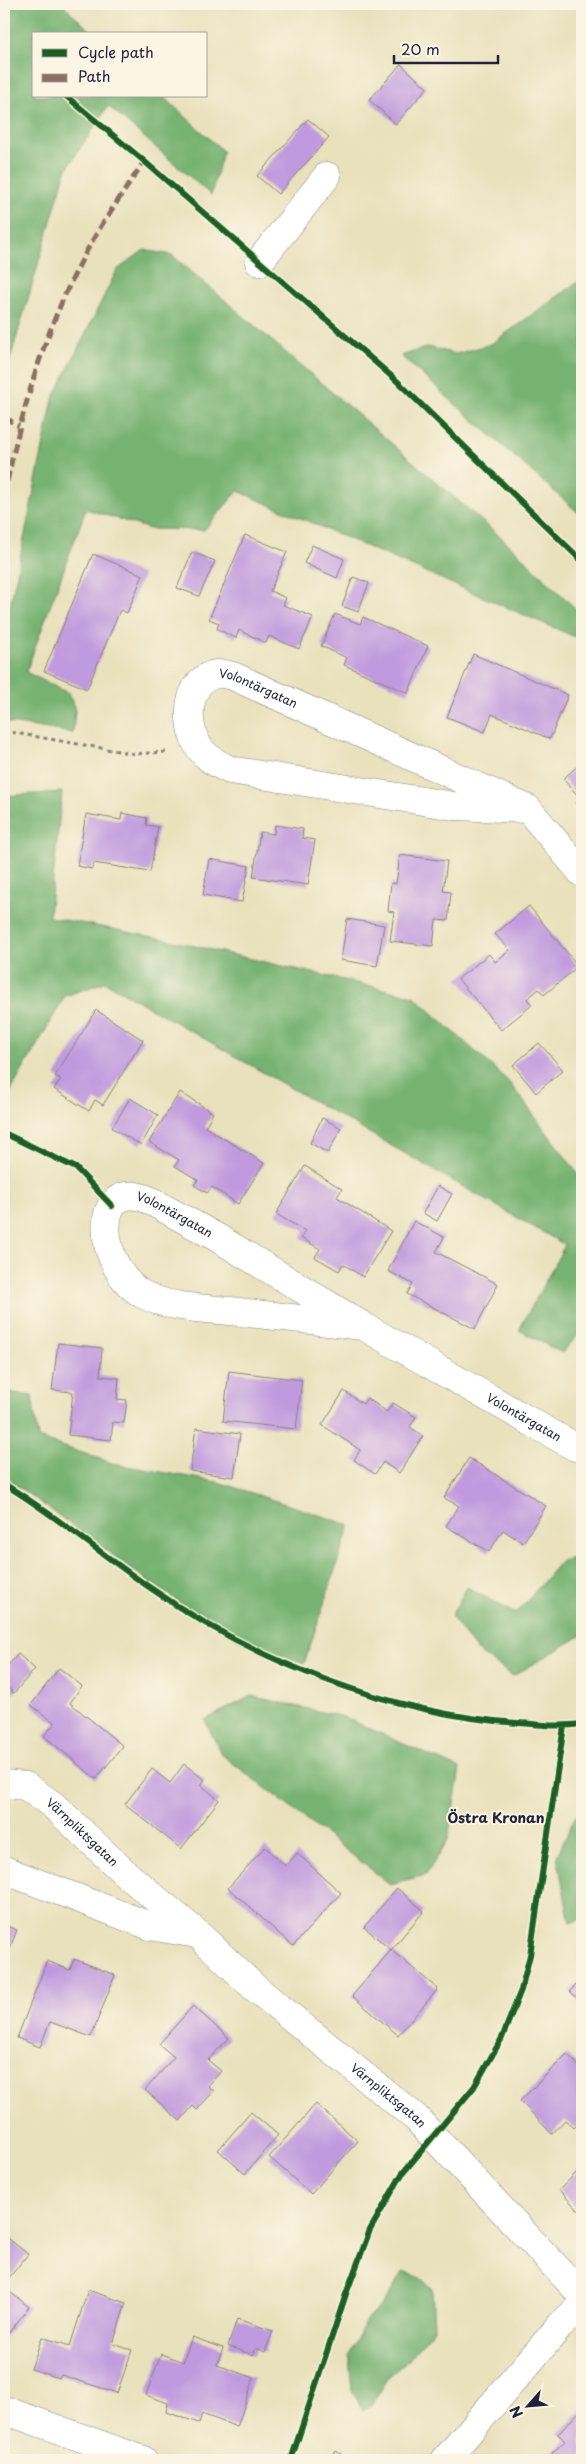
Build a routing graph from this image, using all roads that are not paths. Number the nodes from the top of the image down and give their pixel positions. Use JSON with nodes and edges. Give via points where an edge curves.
{"nodes":[{"id":1,"x":327,"y":176,"type":"dead end"},
{"id":2,"x":259,"y":262,"type":"dead end"},
{"id":3,"x":528,"y":809,"type":"junction"},
{"id":4,"x":582,"y":873,"type":"edge"},
{"id":5,"x":362,"y":1326,"type":"junction"},
{"id":6,"x":582,"y":1448,"type":"edge"},
{"id":7,"x":4,"y":1784,"type":"edge"},
{"id":8,"x":4,"y":1870,"type":"edge"},
{"id":9,"x":199,"y":1934,"type":"junction"},
{"id":10,"x":582,"y":2295,"type":"edge"},
{"id":11,"x":582,"y":2305,"type":"edge"},
{"id":12,"x":4,"y":2410,"type":"edge"},
{"id":13,"x":143,"y":2460,"type":"edge"},
{"id":14,"x":445,"y":2460,"type":"edge"}],
"edges":[{"from":1,"to":2,"type":"street"},
{"from":3,"to":3,"type":"street","name":"Volontärgatan","via":[[454,806],[230,770],[214,763],[202,750],[190,727],[190,701],[203,678],[223,673]]},
{"from":3,"to":4,"type":"street","name":"Volontärgatan"},
{"from":5,"to":5,"type":"street","name":"Volontärgatan","via":[[191,1307],[143,1294],[116,1268],[108,1250],[106,1218],[118,1200],[140,1196],[216,1237]]},
{"from":5,"to":6,"type":"street","name":"Volontärgatan","via":[[575,1447]]},
{"from":7,"to":9,"type":"street","name":"Värnpliktsgatan","via":[[26,1786],[54,1806]]},
{"from":8,"to":9,"type":"street","via":[[150,1926]]},
{"from":9,"to":10,"type":"street","name":"Värnpliktsgatan","via":[[254,1987],[416,2118]]},
{"from":11,"to":14,"type":"street","via":[[560,2326]]},
{"from":12,"to":13,"type":"street"}]}
